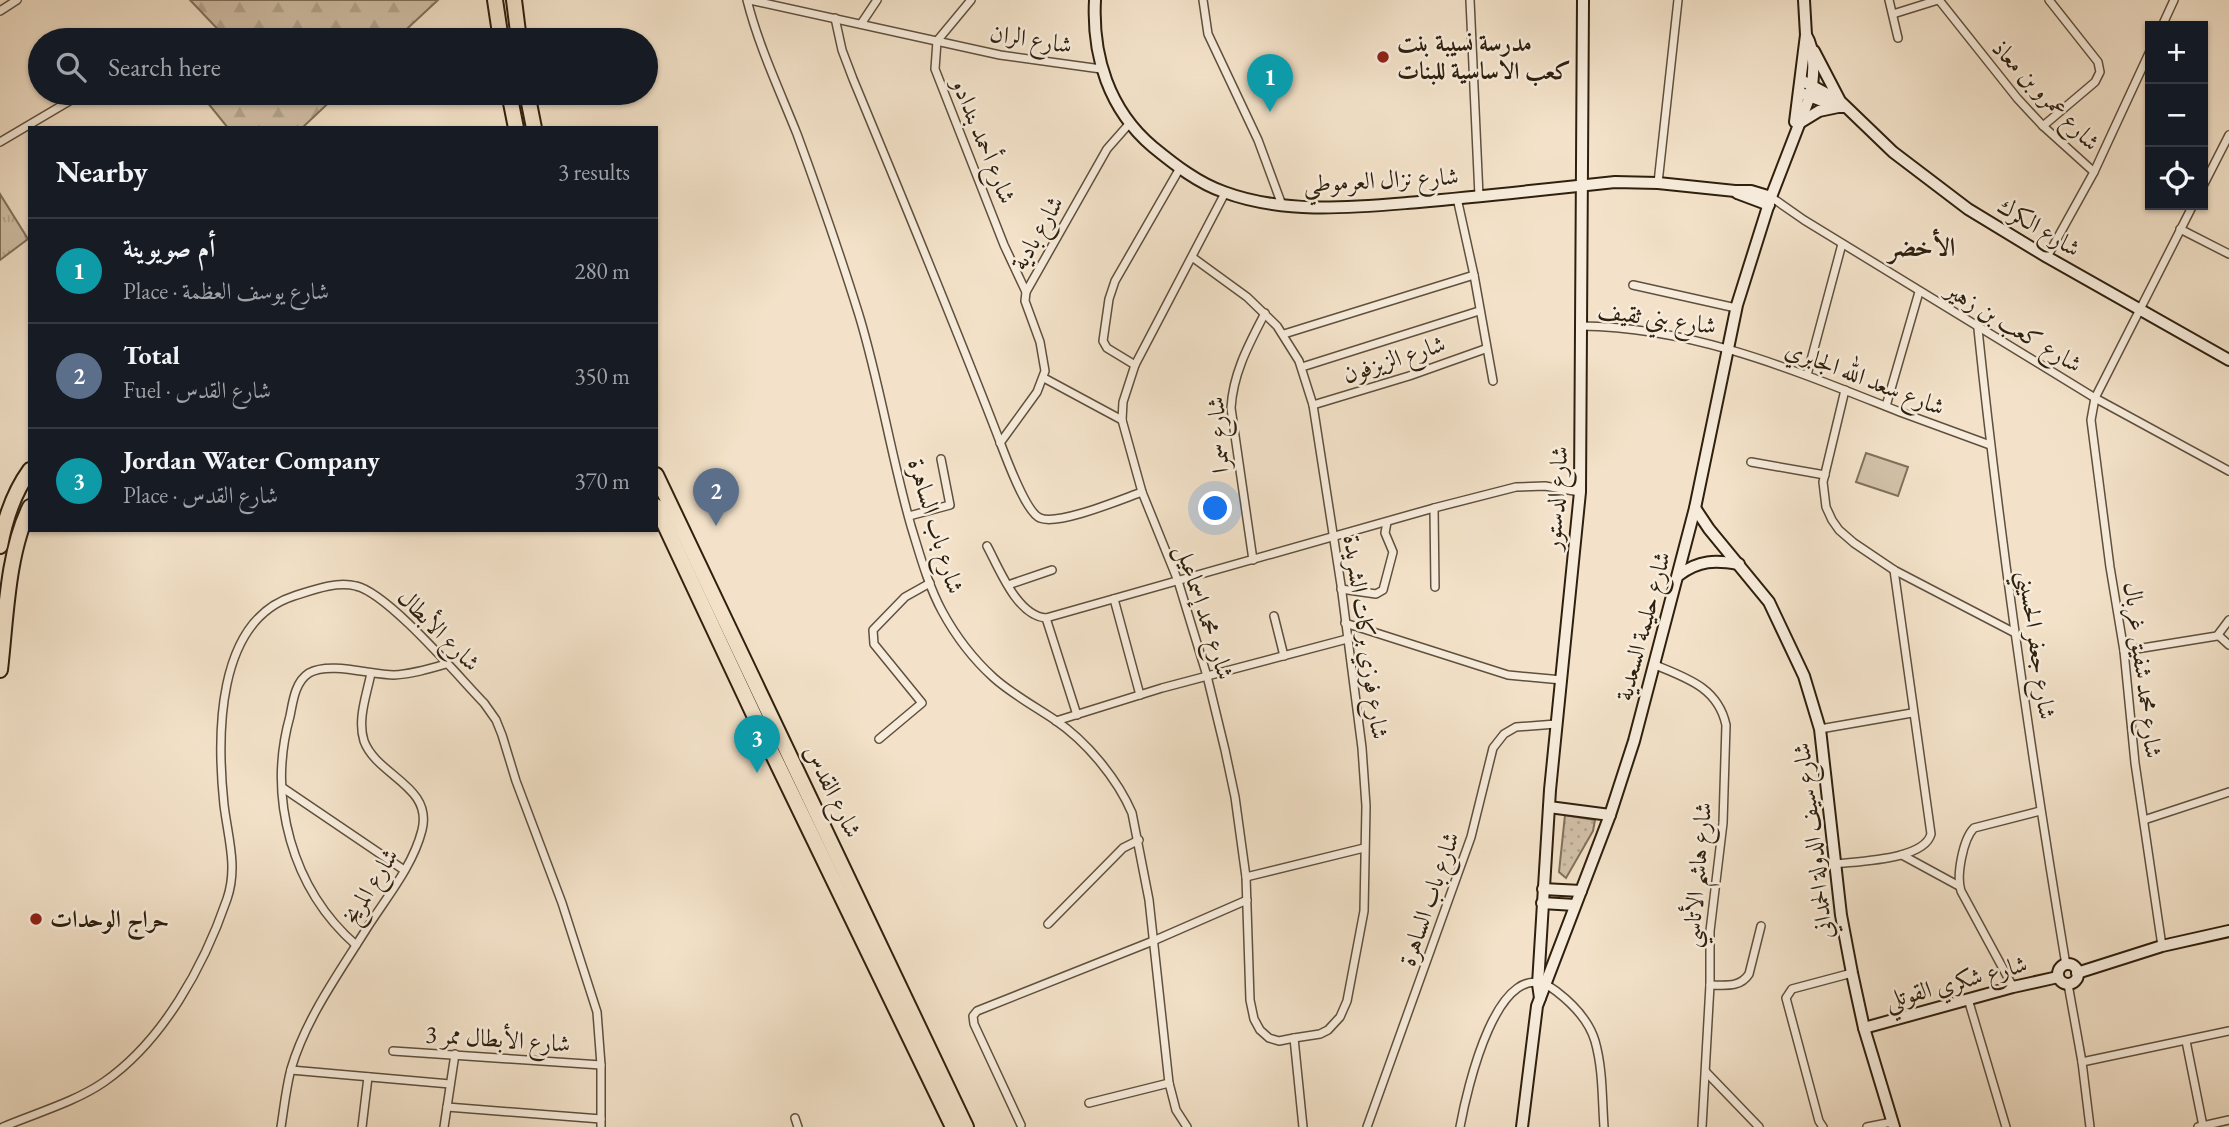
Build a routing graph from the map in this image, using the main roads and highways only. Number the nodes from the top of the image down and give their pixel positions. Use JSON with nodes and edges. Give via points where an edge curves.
{"nodes":[{"id":1,"x":495,"y":0,"type":"edge"},
{"id":2,"x":514,"y":0,"type":"edge"},
{"id":3,"x":499,"y":28,"type":"edge"},
{"id":4,"x":518,"y":28,"type":"edge"},
{"id":5,"x":511,"y":105,"type":"edge"},
{"id":6,"x":529,"y":105,"type":"edge"},
{"id":7,"x":516,"y":126,"type":"edge"},
{"id":8,"x":534,"y":126,"type":"edge"},
{"id":9,"x":28,"y":474,"type":"edge"},
{"id":10,"x":658,"y":479,"type":"edge"},
{"id":11,"x":28,"y":510,"type":"edge"},
{"id":12,"x":658,"y":510,"type":"edge"},
{"id":13,"x":0,"y":546,"type":"edge"},
{"id":14,"x":0,"y":670,"type":"edge"},
{"id":15,"x":953,"y":1127,"type":"edge"},
{"id":16,"x":966,"y":1127,"type":"edge"}],
"edges":[{"from":1,"to":3,"type":"highway"},
{"from":2,"to":4,"type":"highway"},
{"from":5,"to":7,"type":"highway"},
{"from":6,"to":8,"type":"highway"},
{"from":9,"to":13,"type":"highway","via":[[12,503]]},
{"from":10,"to":16,"type":"highway","name":"شارع القدس"},
{"from":11,"to":14,"type":"highway","via":[[15,550]]},
{"from":12,"to":15,"type":"highway","name":"شارع القدس"}]}
